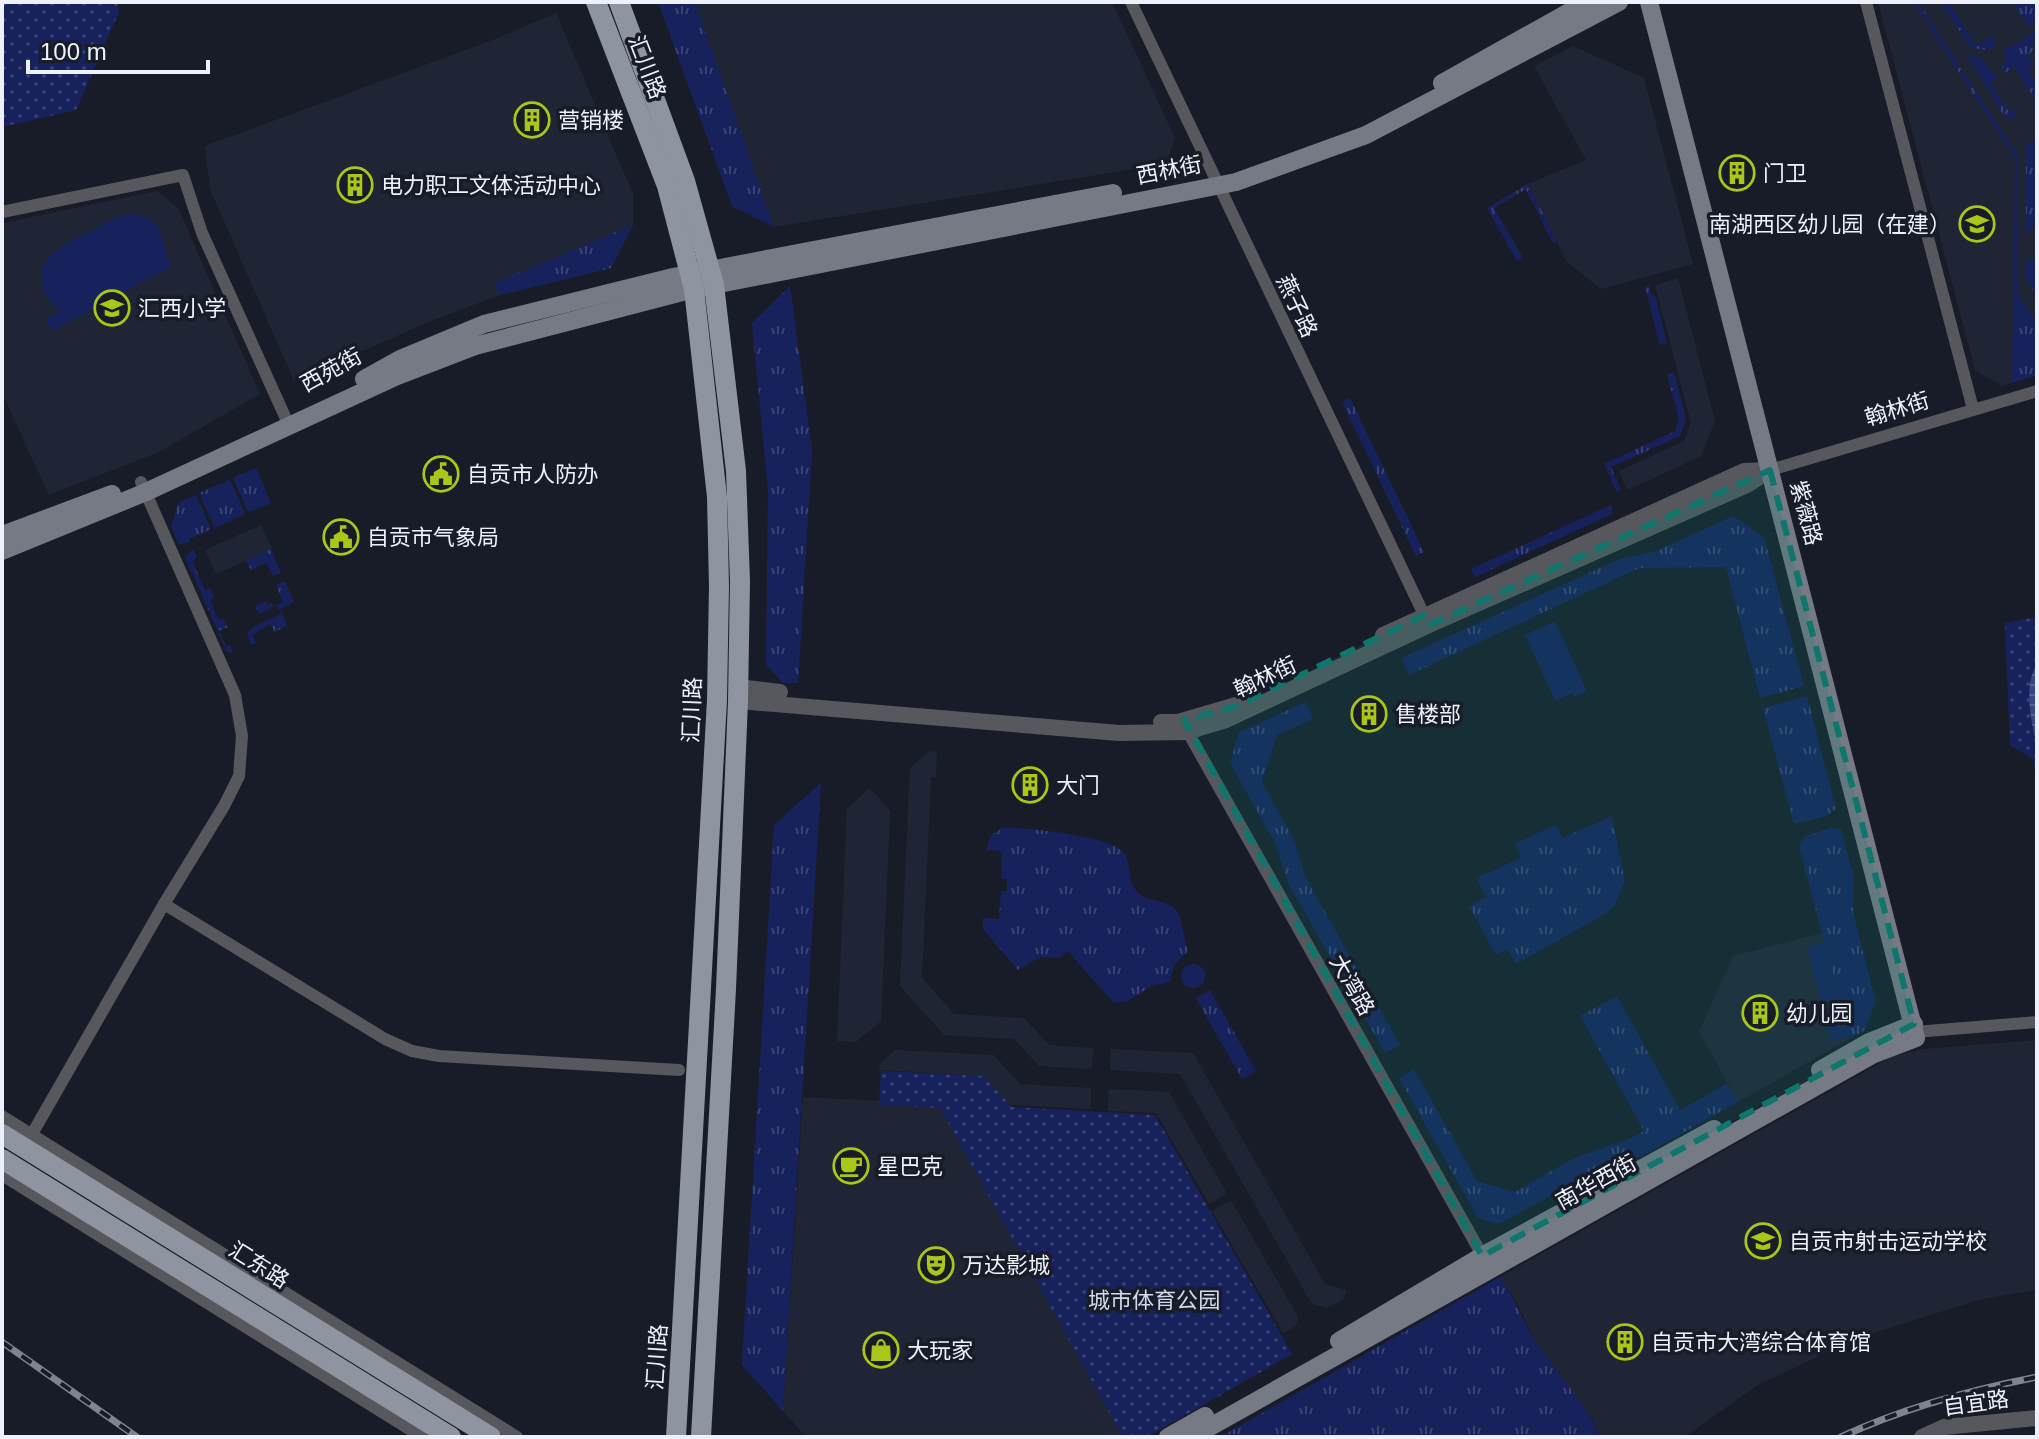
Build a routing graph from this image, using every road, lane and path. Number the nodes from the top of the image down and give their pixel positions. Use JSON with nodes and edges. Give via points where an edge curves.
{"nodes":[{"id":1,"x":596,"y":2,"type":"edge"},
{"id":2,"x":619,"y":2,"type":"edge"},
{"id":3,"x":1131,"y":2,"type":"edge"},
{"id":4,"x":1587,"y":2,"type":"edge"},
{"id":5,"x":1619,"y":2,"type":"edge"},
{"id":6,"x":1866,"y":2,"type":"edge"},
{"id":7,"x":1650,"y":3,"type":"edge"},
{"id":8,"x":1217,"y":180,"type":"junction"},
{"id":9,"x":2,"y":212,"type":"edge"},
{"id":10,"x":702,"y":279,"type":"junction"},
{"id":11,"x":2037,"y":391,"type":"edge"},
{"id":12,"x":1973,"y":409,"type":"junction"},
{"id":13,"x":287,"y":421,"type":"junction"},
{"id":14,"x":1770,"y":470,"type":"junction"},
{"id":15,"x":144,"y":487,"type":"junction"},
{"id":16,"x":2,"y":535,"type":"edge"},
{"id":17,"x":2,"y":551,"type":"edge"},
{"id":18,"x":1427,"y":620,"type":"junction"},
{"id":19,"x":738,"y":694,"type":"junction"},
{"id":20,"x":1185,"y":726,"type":"junction"},
{"id":21,"x":164,"y":904,"type":"junction"},
{"id":22,"x":2037,"y":1022,"type":"edge"},
{"id":23,"x":1915,"y":1028,"type":"junction"},
{"id":24,"x":679,"y":1070,"type":"dead end"},
{"id":25,"x":2,"y":1116,"type":"edge"},
{"id":26,"x":2,"y":1134,"type":"edge"},
{"id":27,"x":32,"y":1134,"type":"junction"},
{"id":28,"x":2,"y":1159,"type":"edge"},
{"id":29,"x":2,"y":1175,"type":"edge"},
{"id":30,"x":1486,"y":1262,"type":"junction"},
{"id":31,"x":2037,"y":1418,"type":"edge"},
{"id":32,"x":673,"y":1432,"type":"edge"},
{"id":33,"x":422,"y":1437,"type":"edge"},
{"id":34,"x":451,"y":1437,"type":"edge"},
{"id":35,"x":491,"y":1437,"type":"edge"},
{"id":36,"x":517,"y":1437,"type":"edge"},
{"id":37,"x":701,"y":1437,"type":"edge"},
{"id":38,"x":1168,"y":1437,"type":"edge"},
{"id":39,"x":1192,"y":1437,"type":"edge"},
{"id":40,"x":1922,"y":1437,"type":"edge"}],
"edges":[{"from":1,"to":10,"type":"main road","name":"汇川路"},
{"from":2,"to":10,"type":"main road","name":"汇川路","via":[[685,181]]},
{"from":3,"to":8,"type":"street","name":"燕子路"},
{"from":4,"to":8,"type":"main road","name":"西林街","via":[[1360,125]]},
{"from":5,"to":8,"type":"main road","name":"西林街","via":[[1366,135],[1290,164]]},
{"from":6,"to":12,"type":"street"},
{"from":7,"to":14,"type":"main road","name":"紫薇路"},
{"from":8,"to":10,"type":"main road","name":"西林街"},
{"from":8,"to":18,"type":"street","name":"燕子路"},
{"from":9,"to":13,"type":"street","via":[[183,175],[202,233]]},
{"from":10,"to":13,"type":"main road","name":"西苑街","via":[[484,324],[400,359]]},
{"from":10,"to":15,"type":"main road","via":[[475,346]]},
{"from":10,"to":19,"type":"main road","name":"汇川路","via":[[736,471]]},
{"from":10,"to":32,"type":"main road","name":"汇川路","via":[[717,497],[717,700]]},
{"from":11,"to":12,"type":"street","name":"翰林街"},
{"from":12,"to":14,"type":"street","name":"翰林街"},
{"from":13,"to":15,"type":"main road","name":"西苑街"},
{"from":14,"to":18,"type":"street","name":"翰林街","via":[[1747,485]]},
{"from":14,"to":23,"type":"main road","name":"紫薇路"},
{"from":15,"to":16,"type":"main road","name":"西苑街"},
{"from":15,"to":17,"type":"main road"},
{"from":15,"to":21,"type":"street","via":[[235,695],[242,736],[239,776]]},
{"from":18,"to":20,"type":"street","name":"翰林街","via":[[1226,720]]},
{"from":19,"to":20,"type":"street","name":"翰林街","via":[[1119,733]]},
{"from":19,"to":37,"type":"main road","name":"汇川路"},
{"from":20,"to":30,"type":"street","name":"大湾路"},
{"from":21,"to":24,"type":"street","via":[[412,1051]]},
{"from":21,"to":27,"type":"street"},
{"from":22,"to":23,"type":"street","name":"南华西街"},
{"from":23,"to":30,"type":"main road","name":"南华西街","via":[[1916,1038],[1874,1054]]},
{"from":25,"to":27,"type":"street"},
{"from":26,"to":35,"type":"main road","name":"汇东路"},
{"from":27,"to":36,"type":"street"},
{"from":28,"to":34,"type":"main road","name":"汇东路"},
{"from":29,"to":33,"type":"street"},
{"from":30,"to":38,"type":"main road","name":"南华西街"},
{"from":30,"to":39,"type":"main road","name":"南华西街"},
{"from":31,"to":40,"type":"street","name":"自宜路","via":[[1944,1427]]}]}
